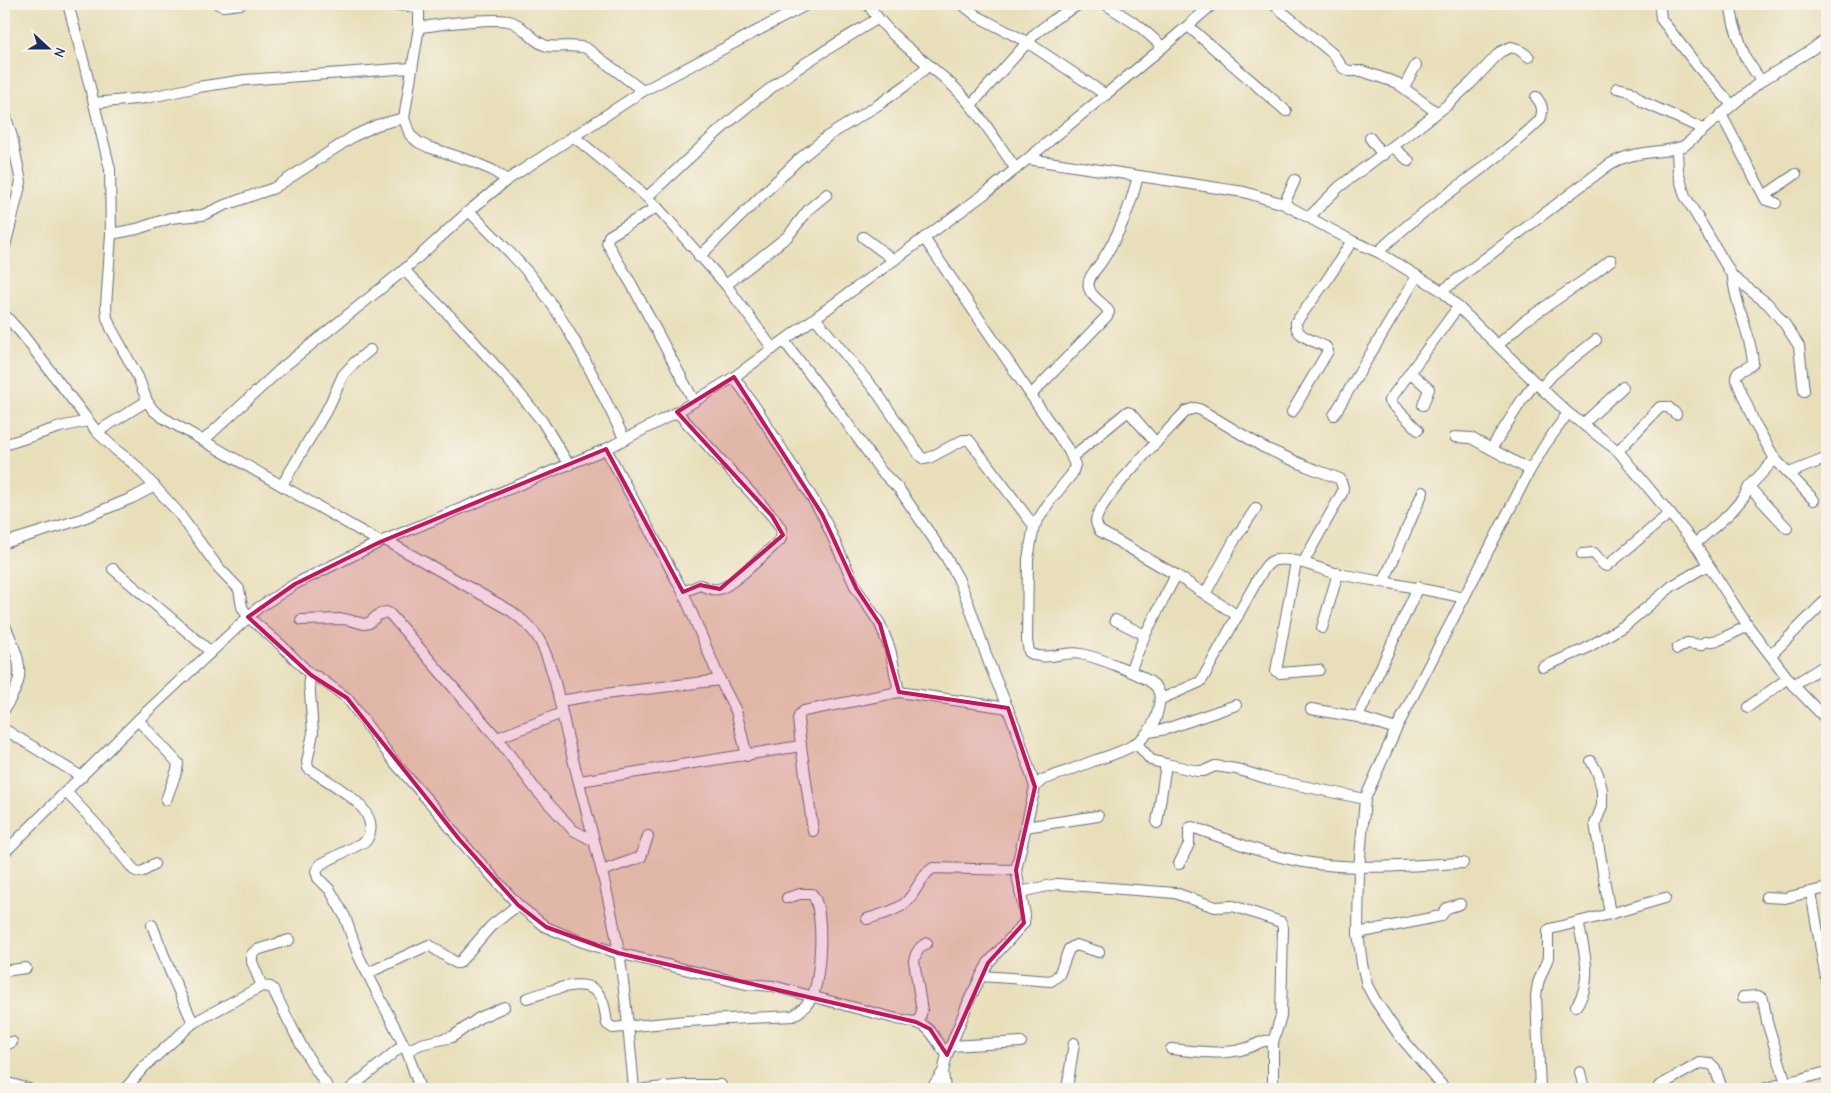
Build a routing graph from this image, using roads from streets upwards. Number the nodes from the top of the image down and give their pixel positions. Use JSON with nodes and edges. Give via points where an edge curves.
{"nodes":[{"id":1,"x":68,"y":4,"type":"edge"},
{"id":2,"x":218,"y":4,"type":"edge"},
{"id":3,"x":241,"y":4,"type":"edge"},
{"id":4,"x":390,"y":4,"type":"edge"},
{"id":5,"x":808,"y":4,"type":"edge"},
{"id":6,"x":868,"y":4,"type":"edge"},
{"id":7,"x":962,"y":4,"type":"edge"},
{"id":8,"x":1080,"y":4,"type":"edge"},
{"id":9,"x":1106,"y":4,"type":"edge"},
{"id":10,"x":1212,"y":4,"type":"edge"},
{"id":11,"x":1273,"y":4,"type":"edge"},
{"id":12,"x":1730,"y":4,"type":"edge"},
{"id":13,"x":419,"y":5,"type":"edge"},
{"id":14,"x":1660,"y":8,"type":"dead end"},
{"id":15,"x":877,"y":19,"type":"junction"},
{"id":16,"x":1188,"y":26,"type":"junction"},
{"id":17,"x":419,"y":27,"type":"junction"},
{"id":18,"x":1827,"y":38,"type":"edge"},
{"id":19,"x":1027,"y":42,"type":"junction"},
{"id":20,"x":1163,"y":47,"type":"junction"},
{"id":21,"x":1529,"y":57,"type":"dead end"},
{"id":22,"x":928,"y":65,"type":"junction"},
{"id":23,"x":1416,"y":66,"type":"dead end"},
{"id":24,"x":411,"y":68,"type":"junction"},
{"id":25,"x":1761,"y":81,"type":"junction"},
{"id":26,"x":1404,"y":87,"type":"junction"},
{"id":27,"x":1617,"y":88,"type":"dead end"},
{"id":28,"x":643,"y":91,"type":"junction"},
{"id":29,"x":1106,"y":95,"type":"junction"},
{"id":30,"x":1536,"y":97,"type":"dead end"},
{"id":31,"x":94,"y":103,"type":"junction"},
{"id":32,"x":971,"y":105,"type":"junction"},
{"id":33,"x":1732,"y":105,"type":"junction"},
{"id":34,"x":4,"y":111,"type":"edge"},
{"id":35,"x":1286,"y":111,"type":"dead end"},
{"id":36,"x":1436,"y":112,"type":"junction"},
{"id":37,"x":1722,"y":114,"type":"junction"},
{"id":38,"x":404,"y":118,"type":"junction"},
{"id":39,"x":1703,"y":129,"type":"junction"},
{"id":40,"x":574,"y":136,"type":"junction"},
{"id":41,"x":1370,"y":138,"type":"dead end"},
{"id":42,"x":1393,"y":148,"type":"junction"},
{"id":43,"x":1677,"y":149,"type":"junction"},
{"id":44,"x":1383,"y":155,"type":"junction"},
{"id":45,"x":1028,"y":159,"type":"junction"},
{"id":46,"x":1409,"y":161,"type":"dead end"},
{"id":47,"x":1016,"y":169,"type":"junction"},
{"id":48,"x":1796,"y":174,"type":"dead end"},
{"id":49,"x":1138,"y":176,"type":"junction"},
{"id":50,"x":507,"y":180,"type":"junction"},
{"id":51,"x":1295,"y":180,"type":"dead end"},
{"id":52,"x":827,"y":194,"type":"dead end"},
{"id":53,"x":1764,"y":196,"type":"junction"},
{"id":54,"x":648,"y":197,"type":"junction"},
{"id":55,"x":1776,"y":203,"type":"dead end"},
{"id":56,"x":1284,"y":204,"type":"junction"},
{"id":57,"x":657,"y":207,"type":"junction"},
{"id":58,"x":469,"y":211,"type":"junction"},
{"id":59,"x":1309,"y":217,"type":"junction"},
{"id":60,"x":111,"y":234,"type":"junction"},
{"id":61,"x":863,"y":237,"type":"dead end"},
{"id":62,"x":924,"y":238,"type":"junction"},
{"id":63,"x":1352,"y":241,"type":"junction"},
{"id":64,"x":4,"y":250,"type":"edge"},
{"id":65,"x":1378,"y":252,"type":"junction"},
{"id":66,"x":699,"y":257,"type":"junction"},
{"id":67,"x":894,"y":260,"type":"junction"},
{"id":68,"x":1611,"y":260,"type":"dead end"},
{"id":69,"x":404,"y":270,"type":"junction"},
{"id":70,"x":1417,"y":276,"type":"junction"},
{"id":71,"x":1732,"y":278,"type":"junction"},
{"id":72,"x":726,"y":285,"type":"junction"},
{"id":73,"x":1442,"y":291,"type":"junction"},
{"id":74,"x":1458,"y":307,"type":"junction"},
{"id":75,"x":4,"y":314,"type":"edge"},
{"id":76,"x":816,"y":319,"type":"junction"},
{"id":77,"x":1596,"y":340,"type":"dead end"},
{"id":78,"x":784,"y":341,"type":"junction"},
{"id":79,"x":1498,"y":345,"type":"junction"},
{"id":80,"x":773,"y":349,"type":"junction"},
{"id":81,"x":370,"y":350,"type":"dead end"},
{"id":82,"x":1410,"y":372,"type":"junction"},
{"id":83,"x":734,"y":377,"type":"junction"},
{"id":84,"x":1538,"y":386,"type":"junction"},
{"id":85,"x":1623,"y":387,"type":"dead end"},
{"id":86,"x":1804,"y":391,"type":"dead end"},
{"id":87,"x":1031,"y":395,"type":"junction"},
{"id":88,"x":147,"y":401,"type":"junction"},
{"id":89,"x":694,"y":401,"type":"junction"},
{"id":90,"x":1423,"y":405,"type":"dead end"},
{"id":91,"x":676,"y":412,"type":"junction"},
{"id":92,"x":1292,"y":412,"type":"dead end"},
{"id":93,"x":1568,"y":413,"type":"junction"},
{"id":94,"x":1676,"y":414,"type":"dead end"},
{"id":95,"x":1334,"y":415,"type":"dead end"},
{"id":96,"x":88,"y":421,"type":"junction"},
{"id":97,"x":1584,"y":423,"type":"junction"},
{"id":98,"x":1418,"y":430,"type":"dead end"},
{"id":99,"x":97,"y":432,"type":"junction"},
{"id":100,"x":1455,"y":437,"type":"dead end"},
{"id":101,"x":204,"y":440,"type":"junction"},
{"id":102,"x":625,"y":440,"type":"junction"},
{"id":103,"x":1156,"y":443,"type":"junction"},
{"id":104,"x":4,"y":445,"type":"edge"},
{"id":105,"x":606,"y":449,"type":"junction"},
{"id":106,"x":1491,"y":449,"type":"junction"},
{"id":107,"x":1618,"y":451,"type":"junction"},
{"id":108,"x":1072,"y":457,"type":"junction"},
{"id":109,"x":1827,"y":458,"type":"edge"},
{"id":110,"x":1775,"y":459,"type":"junction"},
{"id":111,"x":568,"y":465,"type":"junction"},
{"id":112,"x":1530,"y":470,"type":"junction"},
{"id":113,"x":1789,"y":473,"type":"junction"},
{"id":114,"x":282,"y":485,"type":"junction"},
{"id":115,"x":155,"y":486,"type":"junction"},
{"id":116,"x":1749,"y":487,"type":"junction"},
{"id":117,"x":1423,"y":492,"type":"dead end"},
{"id":118,"x":1814,"y":500,"type":"dead end"},
{"id":119,"x":1256,"y":508,"type":"dead end"},
{"id":120,"x":1670,"y":513,"type":"junction"},
{"id":121,"x":1034,"y":526,"type":"junction"},
{"id":122,"x":1787,"y":528,"type":"dead end"},
{"id":123,"x":382,"y":541,"type":"junction"},
{"id":124,"x":4,"y":543,"type":"edge"},
{"id":125,"x":1695,"y":544,"type":"junction"},
{"id":126,"x":1582,"y":554,"type":"dead end"},
{"id":127,"x":1300,"y":562,"type":"junction"},
{"id":128,"x":1708,"y":564,"type":"junction"},
{"id":129,"x":113,"y":569,"type":"dead end"},
{"id":130,"x":1338,"y":573,"type":"junction"},
{"id":131,"x":1176,"y":575,"type":"junction"},
{"id":132,"x":1384,"y":581,"type":"junction"},
{"id":133,"x":1418,"y":587,"type":"junction"},
{"id":134,"x":683,"y":592,"type":"junction"},
{"id":135,"x":1205,"y":594,"type":"junction"},
{"id":136,"x":1464,"y":598,"type":"junction"},
{"id":137,"x":1825,"y":601,"type":"dead end"},
{"id":138,"x":1238,"y":616,"type":"junction"},
{"id":139,"x":248,"y":617,"type":"junction"},
{"id":140,"x":301,"y":620,"type":"dead end"},
{"id":141,"x":1116,"y":620,"type":"dead end"},
{"id":142,"x":4,"y":623,"type":"edge"},
{"id":143,"x":1748,"y":626,"type":"junction"},
{"id":144,"x":1322,"y":628,"type":"dead end"},
{"id":145,"x":1145,"y":635,"type":"junction"},
{"id":146,"x":1676,"y":649,"type":"dead end"},
{"id":147,"x":211,"y":652,"type":"junction"},
{"id":148,"x":1770,"y":655,"type":"junction"},
{"id":149,"x":1827,"y":664,"type":"edge"},
{"id":150,"x":1542,"y":667,"type":"dead end"},
{"id":151,"x":1319,"y":670,"type":"dead end"},
{"id":152,"x":1130,"y":671,"type":"junction"},
{"id":153,"x":311,"y":675,"type":"junction"},
{"id":154,"x":720,"y":680,"type":"junction"},
{"id":155,"x":1791,"y":682,"type":"junction"},
{"id":156,"x":900,"y":692,"type":"junction"},
{"id":157,"x":1161,"y":699,"type":"junction"},
{"id":158,"x":560,"y":701,"type":"junction"},
{"id":159,"x":1236,"y":705,"type":"dead end"},
{"id":160,"x":1748,"y":707,"type":"dead end"},
{"id":161,"x":1008,"y":708,"type":"junction"},
{"id":162,"x":1311,"y":709,"type":"dead end"},
{"id":163,"x":4,"y":710,"type":"edge"},
{"id":164,"x":562,"y":713,"type":"junction"},
{"id":165,"x":1358,"y":717,"type":"junction"},
{"id":166,"x":138,"y":720,"type":"junction"},
{"id":167,"x":1827,"y":720,"type":"edge"},
{"id":168,"x":4,"y":729,"type":"edge"},
{"id":169,"x":1396,"y":729,"type":"junction"},
{"id":170,"x":1149,"y":732,"type":"junction"},
{"id":171,"x":497,"y":738,"type":"junction"},
{"id":172,"x":1136,"y":743,"type":"junction"},
{"id":173,"x":801,"y":746,"type":"junction"},
{"id":174,"x":746,"y":756,"type":"junction"},
{"id":175,"x":1592,"y":761,"type":"dead end"},
{"id":176,"x":1166,"y":764,"type":"junction"},
{"id":177,"x":82,"y":777,"type":"junction"},
{"id":178,"x":580,"y":781,"type":"junction"},
{"id":179,"x":1035,"y":786,"type":"junction"},
{"id":180,"x":66,"y":792,"type":"junction"},
{"id":181,"x":1365,"y":799,"type":"junction"},
{"id":182,"x":166,"y":800,"type":"dead end"},
{"id":183,"x":1098,"y":816,"type":"dead end"},
{"id":184,"x":1158,"y":823,"type":"dead end"},
{"id":185,"x":1025,"y":828,"type":"junction"},
{"id":186,"x":813,"y":831,"type":"dead end"},
{"id":187,"x":648,"y":836,"type":"dead end"},
{"id":188,"x":594,"y":842,"type":"junction"},
{"id":189,"x":4,"y":853,"type":"edge"},
{"id":190,"x":1463,"y":863,"type":"dead end"},
{"id":191,"x":154,"y":864,"type":"dead end"},
{"id":192,"x":1178,"y":864,"type":"dead end"},
{"id":193,"x":1359,"y":868,"type":"junction"},
{"id":194,"x":1016,"y":870,"type":"junction"},
{"id":195,"x":602,"y":871,"type":"junction"},
{"id":196,"x":1827,"y":888,"type":"edge"},
{"id":197,"x":1020,"y":892,"type":"junction"},
{"id":198,"x":1811,"y":892,"type":"junction"},
{"id":199,"x":1766,"y":896,"type":"dead end"},
{"id":200,"x":787,"y":898,"type":"dead end"},
{"id":201,"x":1665,"y":898,"type":"dead end"},
{"id":202,"x":1460,"y":904,"type":"dead end"},
{"id":203,"x":518,"y":905,"type":"junction"},
{"id":204,"x":1610,"y":914,"type":"junction"},
{"id":205,"x":868,"y":919,"type":"dead end"},
{"id":206,"x":1578,"y":922,"type":"junction"},
{"id":207,"x":152,"y":925,"type":"dead end"},
{"id":208,"x":1358,"y":933,"type":"junction"},
{"id":209,"x":289,"y":940,"type":"dead end"},
{"id":210,"x":927,"y":943,"type":"dead end"},
{"id":211,"x":1099,"y":952,"type":"dead end"},
{"id":212,"x":618,"y":953,"type":"junction"},
{"id":213,"x":26,"y":968,"type":"dead end"},
{"id":214,"x":4,"y":971,"type":"edge"},
{"id":215,"x":368,"y":973,"type":"junction"},
{"id":216,"x":981,"y":976,"type":"junction"},
{"id":217,"x":1827,"y":984,"type":"edge"},
{"id":218,"x":262,"y":986,"type":"junction"},
{"id":219,"x":813,"y":996,"type":"junction"},
{"id":220,"x":1742,"y":997,"type":"dead end"},
{"id":221,"x":527,"y":998,"type":"dead end"},
{"id":222,"x":1576,"y":1006,"type":"dead end"},
{"id":223,"x":504,"y":1007,"type":"dead end"},
{"id":224,"x":916,"y":1022,"type":"junction"},
{"id":225,"x":193,"y":1023,"type":"junction"},
{"id":226,"x":628,"y":1028,"type":"junction"},
{"id":227,"x":1021,"y":1042,"type":"dead end"},
{"id":228,"x":1274,"y":1042,"type":"junction"},
{"id":229,"x":1074,"y":1043,"type":"dead end"},
{"id":230,"x":405,"y":1048,"type":"junction"},
{"id":231,"x":1172,"y":1049,"type":"dead end"},
{"id":232,"x":949,"y":1051,"type":"junction"},
{"id":233,"x":944,"y":1072,"type":"junction"},
{"id":234,"x":1580,"y":1072,"type":"dead end"},
{"id":235,"x":1827,"y":1072,"type":"edge"},
{"id":236,"x":4,"y":1082,"type":"edge"},
{"id":237,"x":721,"y":1085,"type":"dead end"},
{"id":238,"x":1659,"y":1086,"type":"dead end"},
{"id":239,"x":1780,"y":1086,"type":"edge"},
{"id":240,"x":29,"y":1089,"type":"edge"},
{"id":241,"x":125,"y":1089,"type":"edge"},
{"id":242,"x":329,"y":1089,"type":"edge"},
{"id":243,"x":350,"y":1089,"type":"edge"},
{"id":244,"x":420,"y":1089,"type":"edge"},
{"id":245,"x":634,"y":1089,"type":"edge"},
{"id":246,"x":644,"y":1089,"type":"edge"},
{"id":247,"x":931,"y":1089,"type":"edge"},
{"id":248,"x":945,"y":1089,"type":"edge"},
{"id":249,"x":1067,"y":1089,"type":"edge"},
{"id":250,"x":1273,"y":1089,"type":"edge"},
{"id":251,"x":1445,"y":1089,"type":"edge"},
{"id":252,"x":1540,"y":1089,"type":"edge"},
{"id":253,"x":1584,"y":1089,"type":"edge"},
{"id":254,"x":1722,"y":1089,"type":"edge"},
{"id":255,"x":1763,"y":1089,"type":"edge"}],
"edges":[{"from":1,"to":31,"type":"street"},
{"from":2,"to":3,"type":"street"},
{"from":4,"to":13,"type":"street"},
{"from":5,"to":28,"type":"street"},
{"from":6,"to":15,"type":"street"},
{"from":7,"to":19,"type":"street","via":[[977,16]]},
{"from":8,"to":19,"type":"street","via":[[1049,23]]},
{"from":9,"to":20,"type":"street"},
{"from":10,"to":16,"type":"street"},
{"from":11,"to":26,"type":"street","via":[[1333,54],[1343,68],[1362,71]]},
{"from":12,"to":25,"type":"street","via":[[1745,58]]},
{"from":13,"to":17,"type":"street"},
{"from":14,"to":33,"type":"street","via":[[1661,19]]},
{"from":15,"to":22,"type":"street"},
{"from":15,"to":54,"type":"street","via":[[771,88]]},
{"from":16,"to":20,"type":"street"},
{"from":16,"to":35,"type":"street"},
{"from":17,"to":24,"type":"street"},
{"from":17,"to":28,"type":"street","via":[[510,21],[544,45],[586,48]]},
{"from":18,"to":25,"type":"street"},
{"from":19,"to":29,"type":"street"},
{"from":19,"to":32,"type":"street"},
{"from":20,"to":29,"type":"street"},
{"from":21,"to":36,"type":"street","via":[[1518,49],[1505,48]]},
{"from":22,"to":32,"type":"street"},
{"from":22,"to":66,"type":"street","via":[[905,86],[828,136],[798,160]]},
{"from":23,"to":26,"type":"street"},
{"from":24,"to":31,"type":"street","via":[[245,80],[146,98]]},
{"from":24,"to":38,"type":"street"},
{"from":25,"to":33,"type":"street"},
{"from":26,"to":36,"type":"street"},
{"from":27,"to":39,"type":"street","via":[[1630,91],[1643,102]]},
{"from":28,"to":40,"type":"street"},
{"from":29,"to":45,"type":"street"},
{"from":30,"to":65,"type":"street","via":[[1542,106],[1540,120],[1515,144]]},
{"from":31,"to":60,"type":"street","via":[[110,169]]},
{"from":32,"to":47,"type":"street"},
{"from":33,"to":37,"type":"street"},
{"from":34,"to":64,"type":"street","via":[[21,182]]},
{"from":36,"to":42,"type":"street"},
{"from":37,"to":39,"type":"street"},
{"from":37,"to":53,"type":"street"},
{"from":38,"to":50,"type":"street","via":[[410,135],[418,142],[485,167]]},
{"from":38,"to":60,"type":"street","via":[[377,125],[354,136],[274,188],[202,215],[170,218]]},
{"from":39,"to":43,"type":"street"},
{"from":40,"to":50,"type":"street"},
{"from":40,"to":54,"type":"street"},
{"from":41,"to":44,"type":"street"},
{"from":42,"to":44,"type":"street"},
{"from":42,"to":46,"type":"street"},
{"from":43,"to":71,"type":"street","via":[[1678,172],[1685,196]]},
{"from":43,"to":73,"type":"street","via":[[1632,154],[1610,164]]},
{"from":44,"to":59,"type":"street","via":[[1339,187]]},
{"from":45,"to":47,"type":"street"},
{"from":45,"to":49,"type":"street"},
{"from":47,"to":62,"type":"street"},
{"from":48,"to":53,"type":"street"},
{"from":49,"to":56,"type":"street","via":[[1244,192]]},
{"from":49,"to":87,"type":"street","via":[[1123,219],[1104,258],[1090,277],[1088,287],[1109,312]]},
{"from":50,"to":58,"type":"street"},
{"from":51,"to":56,"type":"street"},
{"from":52,"to":72,"type":"street","via":[[809,209],[788,236]]},
{"from":53,"to":55,"type":"street"},
{"from":54,"to":57,"type":"street"},
{"from":56,"to":59,"type":"street"},
{"from":57,"to":66,"type":"street"},
{"from":57,"to":89,"type":"street","via":[[609,236],[607,243]]},
{"from":58,"to":69,"type":"street"},
{"from":58,"to":102,"type":"street","via":[[546,296],[578,348]]},
{"from":59,"to":63,"type":"street"},
{"from":60,"to":88,"type":"street","via":[[107,318]]},
{"from":61,"to":67,"type":"street"},
{"from":62,"to":67,"type":"street"},
{"from":62,"to":87,"type":"street"},
{"from":63,"to":65,"type":"street"},
{"from":63,"to":92,"type":"street","via":[[1296,322],[1298,333],[1326,347],[1328,352]]},
{"from":65,"to":70,"type":"street"},
{"from":66,"to":72,"type":"street"},
{"from":67,"to":76,"type":"street"},
{"from":68,"to":79,"type":"street","via":[[1523,322]]},
{"from":69,"to":101,"type":"street","via":[[283,367]]},
{"from":69,"to":111,"type":"street","via":[[510,382],[547,427]]},
{"from":70,"to":73,"type":"street"},
{"from":70,"to":95,"type":"street"},
{"from":71,"to":86,"type":"street","via":[[1768,304],[1800,346]]},
{"from":71,"to":110,"type":"street","via":[[1753,363],[1738,371],[1736,380]]},
{"from":72,"to":80,"type":"street"},
{"from":73,"to":74,"type":"street"},
{"from":74,"to":79,"type":"street"},
{"from":74,"to":82,"type":"street"},
{"from":75,"to":96,"type":"street"},
{"from":76,"to":78,"type":"street"},
{"from":76,"to":121,"type":"street","via":[[878,394],[920,456],[929,458],[969,440]]},
{"from":77,"to":84,"type":"street"},
{"from":78,"to":80,"type":"street"},
{"from":78,"to":161,"type":"street","via":[[946,556],[969,604]]},
{"from":79,"to":84,"type":"street"},
{"from":80,"to":83,"type":"street"},
{"from":81,"to":114,"type":"street","via":[[343,375]]},
{"from":82,"to":90,"type":"street","via":[[1429,389]]},
{"from":82,"to":98,"type":"street","via":[[1389,401]]},
{"from":83,"to":89,"type":"street"},
{"from":83,"to":156,"type":"street","via":[[822,514],[856,588],[880,624],[890,649]]},
{"from":84,"to":93,"type":"street"},
{"from":84,"to":106,"type":"street","via":[[1522,400]]},
{"from":85,"to":97,"type":"street"},
{"from":87,"to":108,"type":"street"},
{"from":88,"to":99,"type":"street"},
{"from":88,"to":101,"type":"street","via":[[162,417]]},
{"from":89,"to":91,"type":"street"},
{"from":91,"to":102,"type":"street"},
{"from":91,"to":134,"type":"street","via":[[772,516],[782,528],[783,535],[744,573],[720,590],[700,585]]},
{"from":93,"to":97,"type":"street"},
{"from":93,"to":112,"type":"street"},
{"from":94,"to":107,"type":"street","via":[[1668,407],[1660,407]]},
{"from":96,"to":99,"type":"street"},
{"from":96,"to":104,"type":"street"},
{"from":97,"to":107,"type":"street"},
{"from":99,"to":115,"type":"street"},
{"from":100,"to":106,"type":"street","via":[[1471,438]]},
{"from":101,"to":114,"type":"street"},
{"from":102,"to":105,"type":"street"},
{"from":103,"to":108,"type":"street","via":[[1127,412]]},
{"from":103,"to":127,"type":"street","via":[[1186,411],[1195,408],[1263,446],[1340,479],[1344,488],[1342,493]]},
{"from":103,"to":131,"type":"street","via":[[1100,509],[1096,526]]},
{"from":105,"to":111,"type":"street"},
{"from":105,"to":134,"type":"street"},
{"from":106,"to":112,"type":"street"},
{"from":107,"to":120,"type":"street"},
{"from":108,"to":121,"type":"street","via":[[1075,464],[1072,474]]},
{"from":109,"to":113,"type":"street"},
{"from":110,"to":113,"type":"street"},
{"from":110,"to":116,"type":"street"},
{"from":111,"to":123,"type":"street"},
{"from":112,"to":136,"type":"street"},
{"from":113,"to":118,"type":"street"},
{"from":114,"to":123,"type":"street"},
{"from":115,"to":124,"type":"street","via":[[79,520]]},
{"from":115,"to":139,"type":"street","via":[[239,589],[242,607]]},
{"from":116,"to":122,"type":"street"},
{"from":116,"to":125,"type":"street","via":[[1730,513]]},
{"from":117,"to":132,"type":"street"},
{"from":119,"to":135,"type":"street"},
{"from":120,"to":125,"type":"street"},
{"from":120,"to":126,"type":"street","via":[[1607,566],[1594,553]]},
{"from":121,"to":152,"type":"street","via":[[1028,559],[1029,652],[1036,657],[1083,654]]},
{"from":123,"to":139,"type":"street","via":[[295,584]]},
{"from":123,"to":158,"type":"street","via":[[511,611],[526,623],[539,639]]},
{"from":125,"to":128,"type":"street"},
{"from":127,"to":130,"type":"street"},
{"from":127,"to":138,"type":"street","via":[[1277,560],[1266,566]]},
{"from":127,"to":151,"type":"street","via":[[1276,671]]},
{"from":128,"to":143,"type":"street"},
{"from":128,"to":150,"type":"street","via":[[1672,586],[1627,624]]},
{"from":129,"to":147,"type":"street"},
{"from":130,"to":132,"type":"street"},
{"from":130,"to":144,"type":"street"},
{"from":131,"to":135,"type":"street"},
{"from":131,"to":145,"type":"street"},
{"from":132,"to":133,"type":"street"},
{"from":133,"to":136,"type":"street"},
{"from":133,"to":165,"type":"street"},
{"from":134,"to":154,"type":"street"},
{"from":135,"to":138,"type":"street"},
{"from":136,"to":169,"type":"street"},
{"from":137,"to":148,"type":"street"},
{"from":138,"to":157,"type":"street","via":[[1200,682]]},
{"from":139,"to":147,"type":"street"},
{"from":139,"to":153,"type":"street","via":[[275,638]]},
{"from":140,"to":171,"type":"street","via":[[345,619],[364,624],[378,615],[390,614]]},
{"from":141,"to":145,"type":"street"},
{"from":142,"to":163,"type":"street","via":[[17,657],[19,674],[18,685]]},
{"from":143,"to":146,"type":"street","via":[[1719,640],[1701,645],[1687,643]]},
{"from":143,"to":148,"type":"street"},
{"from":145,"to":152,"type":"street"},
{"from":147,"to":166,"type":"street"},
{"from":148,"to":155,"type":"street"},
{"from":149,"to":155,"type":"street"},
{"from":152,"to":157,"type":"street","via":[[1158,688]]},
{"from":153,"to":203,"type":"street","via":[[347,698],[395,763]]},
{"from":153,"to":215,"type":"street","via":[[313,733],[308,768],[351,797],[367,813],[370,823],[366,841],[321,864],[316,871],[345,917]]},
{"from":154,"to":158,"type":"street"},
{"from":154,"to":174,"type":"street","via":[[736,711]]},
{"from":155,"to":160,"type":"street"},
{"from":155,"to":167,"type":"street"},
{"from":156,"to":161,"type":"street"},
{"from":156,"to":173,"type":"street","via":[[804,711],[798,719]]},
{"from":157,"to":170,"type":"street"},
{"from":158,"to":164,"type":"street"},
{"from":159,"to":170,"type":"street"},
{"from":161,"to":179,"type":"street"},
{"from":162,"to":165,"type":"street"},
{"from":164,"to":171,"type":"street"},
{"from":164,"to":178,"type":"street"},
{"from":165,"to":169,"type":"street"},
{"from":166,"to":177,"type":"street"},
{"from":166,"to":182,"type":"street","via":[[178,763]]},
{"from":168,"to":177,"type":"street"},
{"from":169,"to":181,"type":"street"},
{"from":170,"to":172,"type":"street"},
{"from":171,"to":188,"type":"street","via":[[566,823]]},
{"from":172,"to":176,"type":"street","via":[[1151,760]]},
{"from":172,"to":179,"type":"street","via":[[1042,780]]},
{"from":173,"to":174,"type":"street"},
{"from":173,"to":186,"type":"street"},
{"from":174,"to":178,"type":"street"},
{"from":175,"to":204,"type":"street","via":[[1602,790],[1602,806],[1595,824]]},
{"from":176,"to":181,"type":"street","via":[[1197,771],[1215,766],[1236,769]]},
{"from":176,"to":184,"type":"street"},
{"from":177,"to":180,"type":"street"},
{"from":178,"to":188,"type":"street"},
{"from":179,"to":185,"type":"street"},
{"from":180,"to":189,"type":"street"},
{"from":180,"to":191,"type":"street","via":[[134,870],[142,872]]},
{"from":181,"to":193,"type":"street"},
{"from":183,"to":185,"type":"street"},
{"from":185,"to":194,"type":"street"},
{"from":187,"to":195,"type":"street","via":[[641,858]]},
{"from":188,"to":195,"type":"street"},
{"from":190,"to":193,"type":"street"},
{"from":192,"to":193,"type":"street","via":[[1189,844],[1189,828],[1192,827],[1287,858]]},
{"from":193,"to":208,"type":"street"},
{"from":194,"to":197,"type":"street"},
{"from":194,"to":205,"type":"street","via":[[933,868],[926,872],[904,904]]},
{"from":195,"to":212,"type":"street"},
{"from":196,"to":198,"type":"street"},
{"from":197,"to":216,"type":"street","via":[[1024,923],[988,963]]},
{"from":197,"to":228,"type":"street","via":[[1057,884],[1175,893],[1215,907],[1233,906],[1279,921],[1282,928],[1282,1007]]},
{"from":198,"to":199,"type":"street","via":[[1784,898]]},
{"from":198,"to":217,"type":"street"},
{"from":200,"to":219,"type":"street","via":[[812,894],[818,904],[820,953]]},
{"from":201,"to":204,"type":"street"},
{"from":202,"to":208,"type":"street","via":[[1447,908],[1441,916]]},
{"from":203,"to":212,"type":"street","via":[[546,927]]},
{"from":203,"to":215,"type":"street","via":[[491,926],[457,963],[429,945]]},
{"from":204,"to":206,"type":"street"},
{"from":206,"to":222,"type":"street","via":[[1586,966],[1583,993]]},
{"from":206,"to":252,"type":"street","via":[[1548,931],[1548,958],[1536,996]]},
{"from":207,"to":225,"type":"street"},
{"from":208,"to":251,"type":"street","via":[[1367,985],[1375,1000]]},
{"from":209,"to":218,"type":"street","via":[[252,954]]},
{"from":210,"to":224,"type":"street","via":[[920,946],[914,961],[922,1011]]},
{"from":211,"to":216,"type":"street","via":[[1076,945],[1069,948],[1059,975],[1051,981]]},
{"from":212,"to":219,"type":"street","via":[[746,984],[773,986]]},
{"from":212,"to":226,"type":"street"},
{"from":213,"to":214,"type":"street"},
{"from":215,"to":230,"type":"street"},
{"from":216,"to":232,"type":"street"},
{"from":218,"to":225,"type":"street"},
{"from":218,"to":242,"type":"street","via":[[273,989],[286,1018]]},
{"from":219,"to":224,"type":"street"},
{"from":219,"to":226,"type":"street","via":[[805,1008],[793,1016],[686,1021]]},
{"from":220,"to":239,"type":"street","via":[[1758,996],[1763,999]]},
{"from":221,"to":226,"type":"street","via":[[562,988],[588,986],[602,999],[608,1026]]},
{"from":223,"to":230,"type":"street","via":[[479,1018],[452,1038]]},
{"from":224,"to":232,"type":"street","via":[[930,1029]]},
{"from":225,"to":241,"type":"street","via":[[145,1066]]},
{"from":226,"to":245,"type":"street"},
{"from":227,"to":232,"type":"street"},
{"from":228,"to":231,"type":"street","via":[[1262,1041],[1231,1051]]},
{"from":228,"to":250,"type":"street"},
{"from":229,"to":249,"type":"street"},
{"from":230,"to":243,"type":"street"},
{"from":230,"to":244,"type":"street"},
{"from":232,"to":233,"type":"street"},
{"from":233,"to":247,"type":"street"},
{"from":233,"to":248,"type":"street"},
{"from":234,"to":253,"type":"street"},
{"from":235,"to":239,"type":"street"},
{"from":236,"to":240,"type":"street"},
{"from":237,"to":246,"type":"street"},
{"from":238,"to":254,"type":"street","via":[[1700,1063],[1707,1063],[1715,1068]]},
{"from":239,"to":255,"type":"street"}]}
